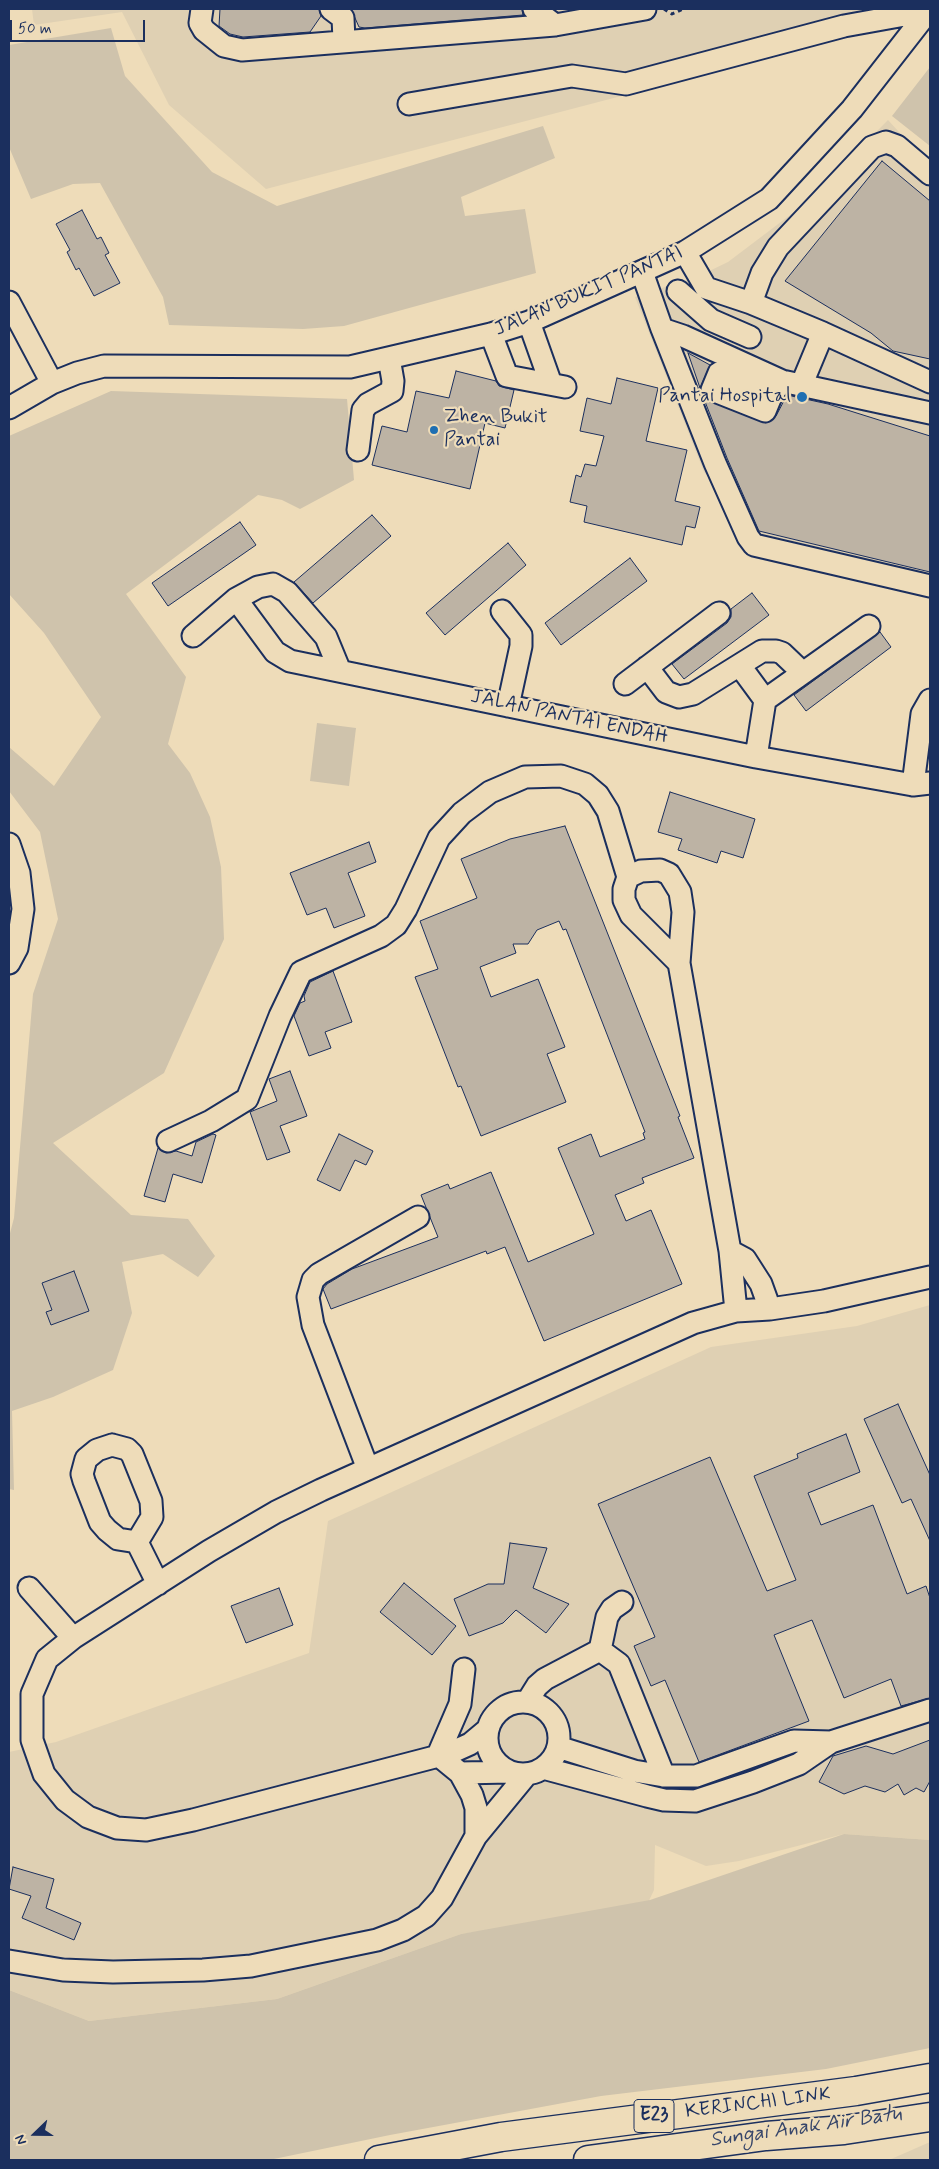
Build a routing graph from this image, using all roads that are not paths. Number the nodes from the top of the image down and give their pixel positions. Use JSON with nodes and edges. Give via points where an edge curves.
{"nodes":[{"id":1,"x":202,"y":9,"type":"edge"},
{"id":2,"x":534,"y":9,"type":"edge"},
{"id":3,"x":645,"y":9,"type":"edge"},
{"id":4,"x":928,"y":10,"type":"edge"},
{"id":5,"x":341,"y":12,"type":"edge"},
{"id":6,"x":555,"y":25,"type":"junction"},
{"id":7,"x":344,"y":40,"type":"junction"},
{"id":8,"x":409,"y":104,"type":"dead end"},
{"id":9,"x":930,"y":174,"type":"edge"},
{"id":10,"x":685,"y":252,"type":"junction"},
{"id":11,"x":642,"y":272,"type":"junction"},
{"id":12,"x":706,"y":288,"type":"junction"},
{"id":13,"x":678,"y":291,"type":"junction"},
{"id":14,"x":9,"y":302,"type":"edge"},
{"id":15,"x":751,"y":303,"type":"junction"},
{"id":16,"x":654,"y":306,"type":"junction"},
{"id":17,"x":529,"y":322,"type":"junction"},
{"id":18,"x":662,"y":329,"type":"junction"},
{"id":19,"x":823,"y":333,"type":"junction"},
{"id":20,"x":492,"y":334,"type":"junction"},
{"id":21,"x":750,"y":337,"type":"dead end"},
{"id":22,"x":389,"y":358,"type":"junction"},
{"id":23,"x":930,"y":382,"type":"edge"},
{"id":24,"x":52,"y":383,"type":"junction"},
{"id":25,"x":785,"y":387,"type":"junction"},
{"id":26,"x":9,"y":408,"type":"edge"},
{"id":27,"x":930,"y":413,"type":"edge"},
{"id":28,"x":358,"y":450,"type":"dead end"},
{"id":29,"x":930,"y":586,"type":"edge"},
{"id":30,"x":236,"y":599,"type":"junction"},
{"id":31,"x":502,"y":611,"type":"dead end"},
{"id":32,"x":719,"y":613,"type":"dead end"},
{"id":33,"x":870,"y":626,"type":"dead end"},
{"id":34,"x":193,"y":636,"type":"dead end"},
{"id":35,"x":740,"y":666,"type":"junction"},
{"id":36,"x":647,"y":668,"type":"junction"},
{"id":37,"x":340,"y":671,"type":"junction"},
{"id":38,"x":803,"y":673,"type":"junction"},
{"id":39,"x":626,"y":684,"type":"dead end"},
{"id":40,"x":765,"y":700,"type":"junction"},
{"id":41,"x":930,"y":700,"type":"edge"},
{"id":42,"x":508,"y":706,"type":"junction"},
{"id":43,"x":756,"y":757,"type":"junction"},
{"id":44,"x":922,"y":784,"type":"edge"},
{"id":45,"x":9,"y":844,"type":"edge"},
{"id":46,"x":628,"y":877,"type":"junction"},
{"id":47,"x":679,"y":962,"type":"junction"},
{"id":48,"x":9,"y":963,"type":"edge"},
{"id":49,"x":168,"y":1141,"type":"dead end"},
{"id":50,"x":418,"y":1216,"type":"dead end"},
{"id":51,"x":730,"y":1251,"type":"junction"},
{"id":52,"x":930,"y":1277,"type":"edge"},
{"id":53,"x":770,"y":1309,"type":"junction"},
{"id":54,"x":736,"y":1311,"type":"junction"},
{"id":55,"x":368,"y":1469,"type":"junction"},
{"id":56,"x":137,"y":1542,"type":"dead end"},
{"id":57,"x":158,"y":1584,"type":"junction"},
{"id":58,"x":29,"y":1588,"type":"dead end"},
{"id":59,"x":622,"y":1602,"type":"dead end"},
{"id":60,"x":73,"y":1638,"type":"junction"},
{"id":61,"x":600,"y":1650,"type":"junction"},
{"id":62,"x":464,"y":1669,"type":"dead end"},
{"id":63,"x":527,"y":1702,"type":"junction"},
{"id":64,"x":930,"y":1710,"type":"edge"},
{"id":65,"x":488,"y":1729,"type":"junction"},
{"id":66,"x":831,"y":1742,"type":"junction"},
{"id":67,"x":558,"y":1747,"type":"junction"},
{"id":68,"x":438,"y":1755,"type":"junction"},
{"id":69,"x":527,"y":1771,"type":"junction"},
{"id":70,"x":460,"y":1773,"type":"junction"},
{"id":71,"x":657,"y":1775,"type":"junction"},
{"id":72,"x":647,"y":1796,"type":"junction"},
{"id":73,"x":476,"y":1836,"type":"junction"},
{"id":74,"x":9,"y":1961,"type":"edge"},
{"id":75,"x":930,"y":2078,"type":"edge"},
{"id":76,"x":930,"y":2117,"type":"edge"},
{"id":77,"x":379,"y":2160,"type":"edge"},
{"id":78,"x":588,"y":2160,"type":"edge"}],
"edges":[{"from":1,"to":7,"type":"street","via":[[200,23],[204,30],[233,50]]},
{"from":2,"to":6,"type":"street"},
{"from":3,"to":6,"type":"street"},
{"from":4,"to":8,"type":"street","via":[[844,26],[626,84],[572,76]]},
{"from":4,"to":10,"type":"street","name":"JALAN BUKIT PANTAI","via":[[852,109],[769,199]]},
{"from":5,"to":7,"type":"street"},
{"from":6,"to":7,"type":"street"},
{"from":9,"to":15,"type":"street","via":[[897,146],[886,142],[872,147],[774,253],[762,273]]},
{"from":10,"to":11,"type":"street","name":"JALAN BUKIT PANTAI"},
{"from":10,"to":12,"type":"street"},
{"from":11,"to":16,"type":"street"},
{"from":11,"to":17,"type":"street","name":"JALAN BUKIT PANTAI"},
{"from":12,"to":13,"type":"street"},
{"from":12,"to":15,"type":"street"},
{"from":13,"to":16,"type":"street"},
{"from":13,"to":21,"type":"street","via":[[711,320]]},
{"from":14,"to":24,"type":"street"},
{"from":15,"to":19,"type":"street"},
{"from":16,"to":18,"type":"street"},
{"from":17,"to":20,"type":"street","name":"JALAN BUKIT PANTAI"},
{"from":17,"to":20,"type":"street","via":[[558,385],[506,376]]},
{"from":18,"to":25,"type":"street","via":[[683,336]]},
{"from":18,"to":29,"type":"street","via":[[715,463],[754,545]]},
{"from":19,"to":23,"type":"street"},
{"from":19,"to":25,"type":"street"},
{"from":20,"to":22,"type":"street","name":"JALAN BUKIT PANTAI"},
{"from":22,"to":24,"type":"street","name":"JALAN BUKIT PANTAI","via":[[350,367],[104,366]]},
{"from":22,"to":28,"type":"street","via":[[392,392],[363,410]]},
{"from":24,"to":26,"type":"street","name":"JALAN BUKIT PANTAI"},
{"from":25,"to":27,"type":"street"},
{"from":30,"to":34,"type":"street"},
{"from":30,"to":37,"type":"street","name":"JALAN PANTAI ENDAH","via":[[282,658]]},
{"from":30,"to":37,"type":"street","via":[[265,584],[281,587],[328,640]]},
{"from":31,"to":42,"type":"street","via":[[521,635]]},
{"from":32,"to":36,"type":"street"},
{"from":33,"to":38,"type":"street"},
{"from":35,"to":36,"type":"street","via":[[693,694],[679,697],[666,692]]},
{"from":35,"to":38,"type":"street","via":[[762,651],[776,651]]},
{"from":35,"to":40,"type":"street"},
{"from":36,"to":39,"type":"street"},
{"from":37,"to":42,"type":"street","name":"JALAN PANTAI ENDAH"},
{"from":38,"to":40,"type":"street"},
{"from":40,"to":43,"type":"street"},
{"from":41,"to":44,"type":"street","via":[[922,714]]},
{"from":42,"to":43,"type":"street","name":"JALAN PANTAI ENDAH"},
{"from":43,"to":44,"type":"street","name":"JALAN PANTAI ENDAH"},
{"from":45,"to":48,"type":"street","via":[[19,873],[23,909],[17,948]]},
{"from":46,"to":47,"type":"street","via":[[624,900],[631,915]]},
{"from":46,"to":47,"type":"street","via":[[642,871],[660,870],[669,874],[676,884],[683,912]]},
{"from":46,"to":49,"type":"street","via":[[608,811],[598,795],[585,784],[561,776],[525,778],[490,792],[462,813],[439,838],[396,925],[380,936],[308,967],[298,976],[247,1099],[211,1121]]},
{"from":47,"to":51,"type":"street"},
{"from":50,"to":55,"type":"street","via":[[319,1274],[313,1280],[308,1297],[313,1325]]},
{"from":51,"to":53,"type":"street","via":[[745,1259],[761,1284]]},
{"from":51,"to":54,"type":"street"},
{"from":52,"to":53,"type":"street","via":[[824,1301]]},
{"from":53,"to":54,"type":"street"},
{"from":54,"to":55,"type":"street","via":[[693,1323]]},
{"from":55,"to":57,"type":"street","via":[[276,1512]]},
{"from":56,"to":57,"type":"street"},
{"from":57,"to":60,"type":"street"},
{"from":58,"to":60,"type":"street"},
{"from":59,"to":61,"type":"street","via":[[607,1617]]},
{"from":60,"to":68,"type":"street","via":[[47,1659],[32,1694],[32,1740],[44,1774],[65,1800],[88,1817],[117,1828],[146,1830],[193,1820]]},
{"from":61,"to":63,"type":"street","via":[[545,1679]]},
{"from":61,"to":71,"type":"street","via":[[619,1664]]},
{"from":62,"to":68,"type":"street","via":[[460,1704]]},
{"from":63,"to":65,"type":"street","via":[[517,1702],[498,1712]]},
{"from":63,"to":67,"type":"street","via":[[539,1706],[552,1718],[559,1734]]},
{"from":64,"to":66,"type":"street"},
{"from":65,"to":68,"type":"street","via":[[470,1744]]},
{"from":65,"to":69,"type":"street","via":[[489,1750],[494,1759]]},
{"from":66,"to":71,"type":"street","via":[[794,1741],[696,1776]]},
{"from":66,"to":72,"type":"street","via":[[799,1764],[703,1799],[664,1800]]},
{"from":67,"to":69,"type":"street","via":[[550,1762]]},
{"from":67,"to":71,"type":"street"},
{"from":68,"to":70,"type":"street"},
{"from":69,"to":70,"type":"street"},
{"from":69,"to":72,"type":"street"},
{"from":69,"to":73,"type":"street"},
{"from":70,"to":73,"type":"street","via":[[476,1808]]},
{"from":71,"to":72,"type":"street"},
{"from":73,"to":74,"type":"street","via":[[446,1891],[426,1916],[377,1940],[251,1966],[203,1970],[105,1972],[63,1970]]},
{"from":75,"to":77,"type":"highway","name":"KERINCHI LINK","number":"E23","via":[[856,2091],[500,2137]]},
{"from":76,"to":78,"type":"highway","name":"KERINCHI LINK","number":"E23"}]}
